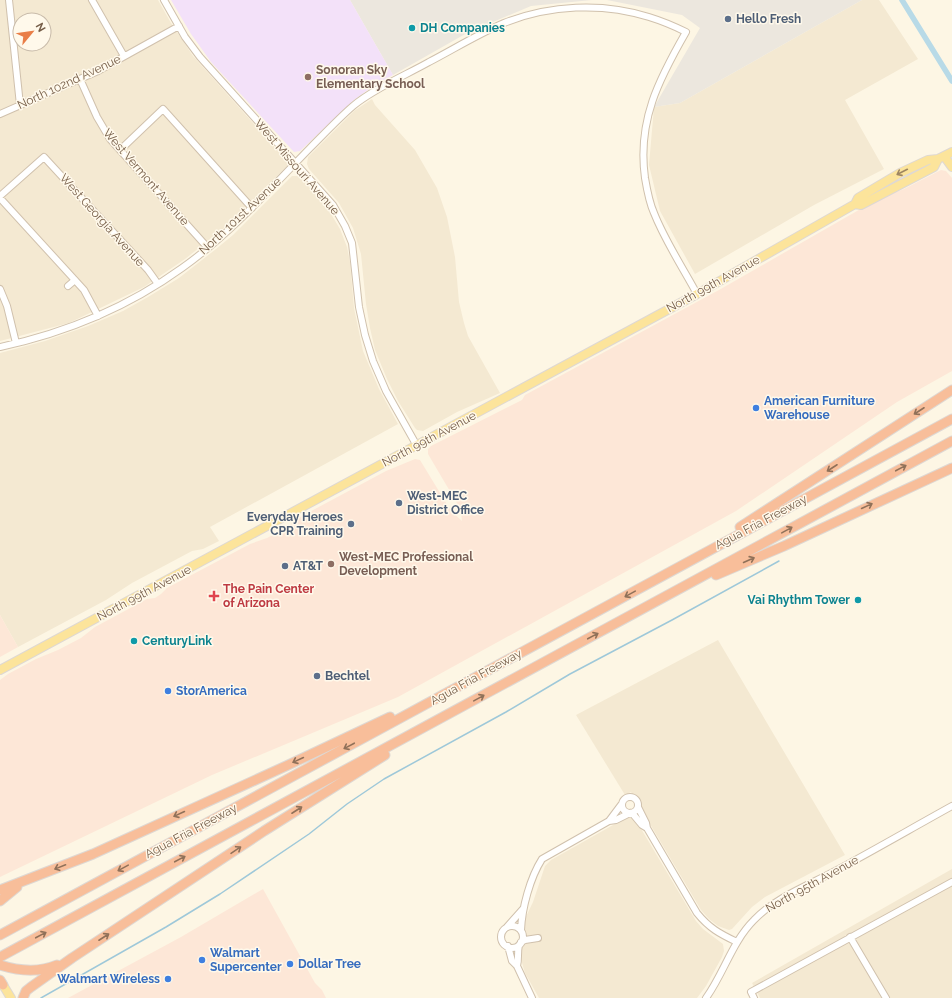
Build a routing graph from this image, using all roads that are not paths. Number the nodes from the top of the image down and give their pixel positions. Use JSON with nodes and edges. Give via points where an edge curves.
{"nodes":[{"id":1,"x":9,"y":0,"type":"edge"},
{"id":2,"x":92,"y":0,"type":"edge"},
{"id":3,"x":164,"y":0,"type":"edge"},
{"id":4,"x":12,"y":25,"type":"edge"},
{"id":5,"x":178,"y":26,"type":"junction"},
{"id":6,"x":15,"y":52,"type":"edge"},
{"id":7,"x":124,"y":56,"type":"junction"},
{"id":8,"x":80,"y":79,"type":"junction"},
{"id":9,"x":20,"y":105,"type":"junction"},
{"id":10,"x":0,"y":114,"type":"edge"},
{"id":11,"x":120,"y":150,"type":"junction"},
{"id":12,"x":952,"y":152,"type":"edge"},
{"id":13,"x":941,"y":158,"type":"junction"},
{"id":14,"x":295,"y":164,"type":"junction"},
{"id":15,"x":952,"y":167,"type":"edge"},
{"id":16,"x":0,"y":197,"type":"edge"},
{"id":17,"x":252,"y":208,"type":"junction"},
{"id":18,"x":208,"y":248,"type":"junction"},
{"id":19,"x":75,"y":280,"type":"junction"},
{"id":20,"x":158,"y":284,"type":"junction"},
{"id":21,"x":68,"y":286,"type":"dead end"},
{"id":22,"x":0,"y":289,"type":"edge"},
{"id":23,"x":697,"y":294,"type":"junction"},
{"id":24,"x":98,"y":316,"type":"junction"},
{"id":25,"x":16,"y":343,"type":"junction"},
{"id":26,"x":0,"y":347,"type":"edge"},
{"id":27,"x":952,"y":390,"type":"edge"},
{"id":28,"x":952,"y":418,"type":"edge"},
{"id":29,"x":952,"y":441,"type":"edge"},
{"id":30,"x":417,"y":446,"type":"junction"},
{"id":31,"x":952,"y":468,"type":"edge"},
{"id":32,"x":664,"y":574,"type":"junction"},
{"id":33,"x":674,"y":592,"type":"junction"},
{"id":34,"x":0,"y":670,"type":"edge"},
{"id":35,"x":435,"y":699,"type":"junction"},
{"id":36,"x":445,"y":717,"type":"junction"},
{"id":37,"x":621,"y":805,"type":"junction"},
{"id":38,"x":952,"y":806,"type":"edge"},
{"id":39,"x":638,"y":807,"type":"junction"},
{"id":40,"x":631,"y":813,"type":"junction"},
{"id":41,"x":609,"y":820,"type":"junction"},
{"id":42,"x":647,"y":828,"type":"junction"},
{"id":43,"x":25,"y":882,"type":"junction"},
{"id":44,"x":952,"y":882,"type":"edge"},
{"id":45,"x":0,"y":890,"type":"edge"},
{"id":46,"x":0,"y":901,"type":"edge"},
{"id":47,"x":523,"y":909,"type":"junction"},
{"id":48,"x":507,"y":927,"type":"junction"},
{"id":49,"x":522,"y":932,"type":"junction"},
{"id":50,"x":0,"y":935,"type":"edge"},
{"id":51,"x":850,"y":937,"type":"junction"},
{"id":52,"x":737,"y":942,"type":"junction"},
{"id":53,"x":520,"y":944,"type":"junction"},
{"id":54,"x":508,"y":946,"type":"junction"},
{"id":55,"x":3,"y":955,"type":"edge"},
{"id":56,"x":72,"y":958,"type":"junction"},
{"id":57,"x":0,"y":964,"type":"edge"},
{"id":58,"x":517,"y":966,"type":"junction"},
{"id":59,"x":1,"y":981,"type":"edge"},
{"id":60,"x":12,"y":998,"type":"edge"},
{"id":61,"x":23,"y":998,"type":"edge"},
{"id":62,"x":532,"y":998,"type":"edge"},
{"id":63,"x":706,"y":998,"type":"edge"},
{"id":64,"x":754,"y":998,"type":"edge"},
{"id":65,"x":886,"y":998,"type":"edge"}],
"edges":[{"from":1,"to":4,"type":"street"},
{"from":2,"to":7,"type":"street"},
{"from":3,"to":5,"type":"street","name":"West Missouri Avenue"},
{"from":5,"to":7,"type":"street","name":"North 102nd Avenue"},
{"from":5,"to":14,"type":"street","name":"West Missouri Avenue","via":[[208,67]]},
{"from":6,"to":9,"type":"street"},
{"from":7,"to":8,"type":"street","name":"North 102nd Avenue"},
{"from":8,"to":9,"type":"street","name":"North 102nd Avenue"},
{"from":8,"to":11,"type":"street","name":"West Vermont Avenue","via":[[103,128]]},
{"from":9,"to":10,"type":"street","name":"North 102nd Avenue"},
{"from":11,"to":17,"type":"street","via":[[163,109]]},
{"from":11,"to":18,"type":"street","name":"West Vermont Avenue"},
{"from":12,"to":13,"type":"main road","name":"North 99th Avenue"},
{"from":13,"to":15,"type":"main road"},
{"from":13,"to":23,"type":"main road","name":"North 99th Avenue","via":[[934,167],[861,205],[855,204]]},
{"from":14,"to":17,"type":"street","name":"North 101st Avenue"},
{"from":14,"to":23,"type":"street","name":"North 101st Avenue","via":[[358,101],[504,23],[580,7],[648,16],[686,32],[665,68],[650,105],[645,129],[643,163],[654,212]]},
{"from":14,"to":30,"type":"street","name":"West Missouri Avenue","via":[[333,205],[349,234],[362,321],[373,361],[386,391]]},
{"from":16,"to":19,"type":"street"},
{"from":16,"to":20,"type":"street","name":"West Georgia Avenue","via":[[44,156]]},
{"from":17,"to":18,"type":"street","name":"North 101st Avenue"},
{"from":18,"to":20,"type":"street","name":"North 101st Avenue"},
{"from":19,"to":21,"type":"street"},
{"from":19,"to":24,"type":"street","via":[[87,295]]},
{"from":20,"to":24,"type":"street","name":"North 101st Avenue"},
{"from":22,"to":25,"type":"street"},
{"from":23,"to":30,"type":"main road","name":"North 99th Avenue"},
{"from":24,"to":25,"type":"street","name":"North 101st Avenue","via":[[56,332]]},
{"from":25,"to":26,"type":"street","name":"North 101st Avenue"},
{"from":27,"to":32,"type":"highway","one_way":true},
{"from":28,"to":32,"type":"highway","name":"Agua Fria Freeway"},
{"from":33,"to":29,"type":"highway","name":"Agua Fria Freeway","one_way":true},
{"from":30,"to":34,"type":"main road","name":"North 99th Avenue"},
{"from":33,"to":31,"type":"highway","one_way":true,"via":[[784,546]]},
{"from":32,"to":35,"type":"highway","name":"Agua Fria Freeway","one_way":true},
{"from":36,"to":33,"type":"highway","name":"Agua Fria Freeway","one_way":true},
{"from":35,"to":43,"type":"highway","one_way":true,"via":[[392,716],[93,854]]},
{"from":35,"to":50,"type":"highway","name":"Agua Fria Freeway","one_way":true},
{"from":55,"to":36,"type":"highway","name":"Agua Fria Freeway","one_way":true},
{"from":56,"to":36,"type":"highway","one_way":true,"via":[[264,831]]},
{"from":37,"to":39,"type":"street","via":[[624,798],[631,796],[637,800]]},
{"from":37,"to":40,"type":"street","via":[[623,810]]},
{"from":37,"to":41,"type":"street"},
{"from":38,"to":52,"type":"street","name":"North 95th Avenue","via":[[779,900],[753,920]]},
{"from":39,"to":40,"type":"street"},
{"from":39,"to":42,"type":"street"},
{"from":40,"to":41,"type":"street","via":[[616,820]]},
{"from":40,"to":42,"type":"street"},
{"from":41,"to":47,"type":"street","via":[[542,860],[536,868]]},
{"from":42,"to":52,"type":"street","via":[[703,921],[713,930]]},
{"from":43,"to":45,"type":"highway"},
{"from":43,"to":46,"type":"highway"},
{"from":44,"to":51,"type":"street"},
{"from":47,"to":48,"type":"street"},
{"from":47,"to":49,"type":"street"},
{"from":48,"to":49,"type":"street","via":[[514,926]]},
{"from":48,"to":54,"type":"street","via":[[502,936],[503,942]]},
{"from":49,"to":53,"type":"street"},
{"from":49,"to":53,"type":"street","via":[[526,936],[538,938],[525,940]]},
{"from":51,"to":64,"type":"street","via":[[751,992]]},
{"from":51,"to":65,"type":"street"},
{"from":52,"to":63,"type":"street","name":"North 95th Avenue"},
{"from":53,"to":54,"type":"street"},
{"from":53,"to":58,"type":"street"},
{"from":54,"to":58,"type":"street","via":[[512,961]]},
{"from":56,"to":57,"type":"highway","via":[[38,970],[23,970]]},
{"from":56,"to":61,"type":"highway","via":[[26,990]]},
{"from":58,"to":62,"type":"street"},
{"from":59,"to":60,"type":"main road"}]}
